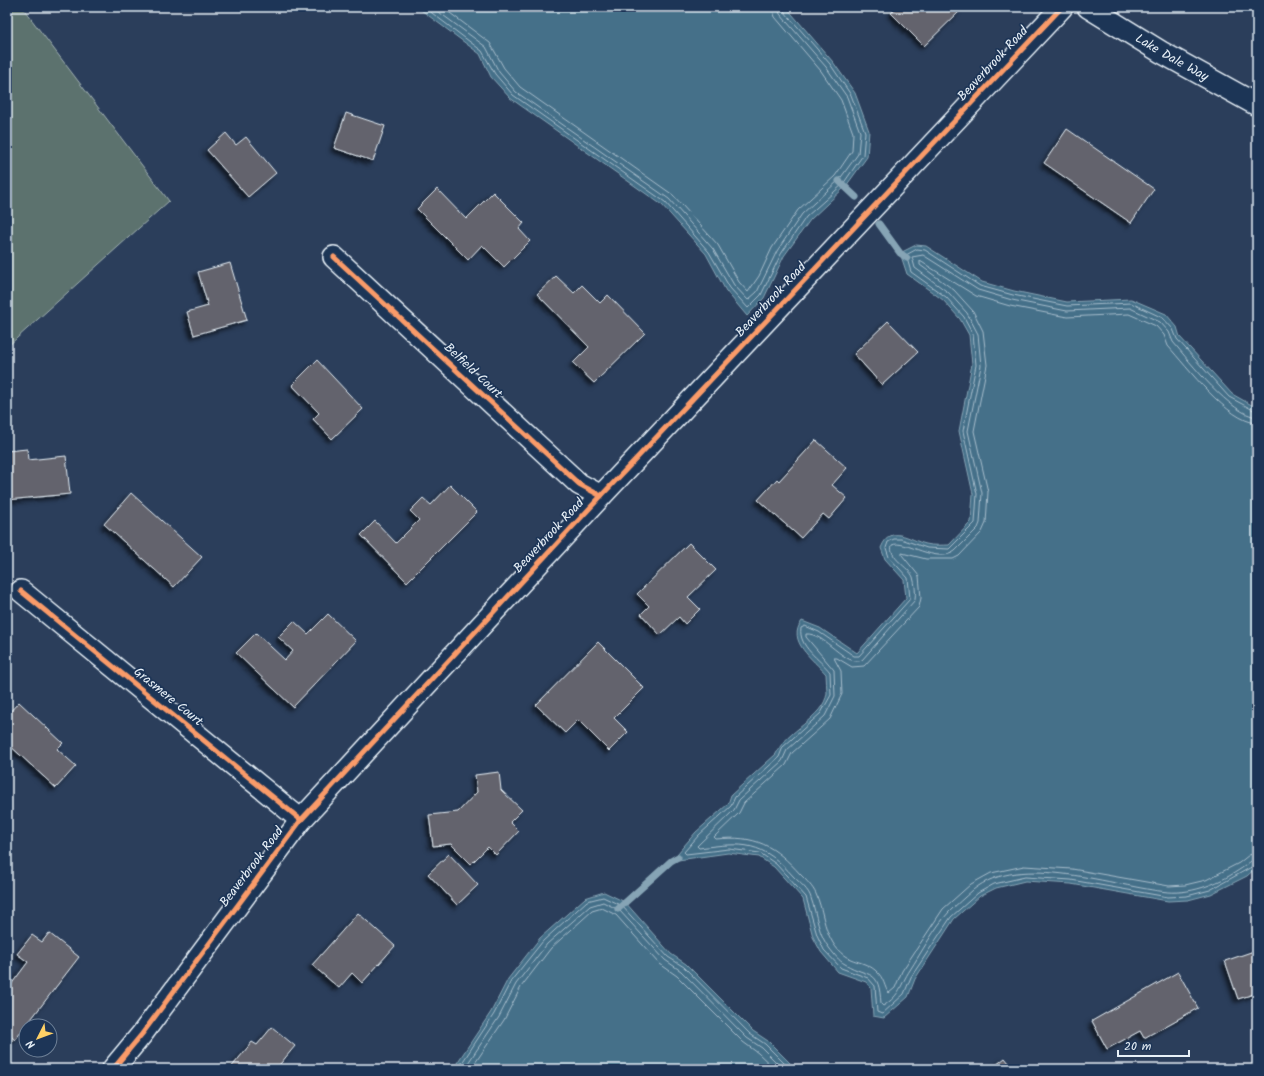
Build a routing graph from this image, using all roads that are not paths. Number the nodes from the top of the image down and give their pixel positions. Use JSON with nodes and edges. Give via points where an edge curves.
{"nodes":[{"id":1,"x":1062,"y":7,"type":"edge"},
{"id":2,"x":1088,"y":7,"type":"edge"},
{"id":3,"x":1257,"y":106,"type":"edge"},
{"id":4,"x":334,"y":257,"type":"dead end"},
{"id":5,"x":601,"y":496,"type":"junction"},
{"id":6,"x":21,"y":591,"type":"dead end"},
{"id":7,"x":301,"y":820,"type":"junction"},
{"id":8,"x":113,"y":1069,"type":"edge"}],
"edges":[{"from":1,"to":5,"type":"street","name":"Beaverbrook Road"},
{"from":2,"to":3,"type":"street","name":"Lake Dale Way"},
{"from":4,"to":5,"type":"street","name":"Belfield Court","via":[[579,484]]},
{"from":5,"to":7,"type":"street","name":"Beaverbrook Road"},
{"from":6,"to":7,"type":"street","name":"Grasmere Court"},
{"from":7,"to":8,"type":"street","name":"Beaverbrook Road"}]}
